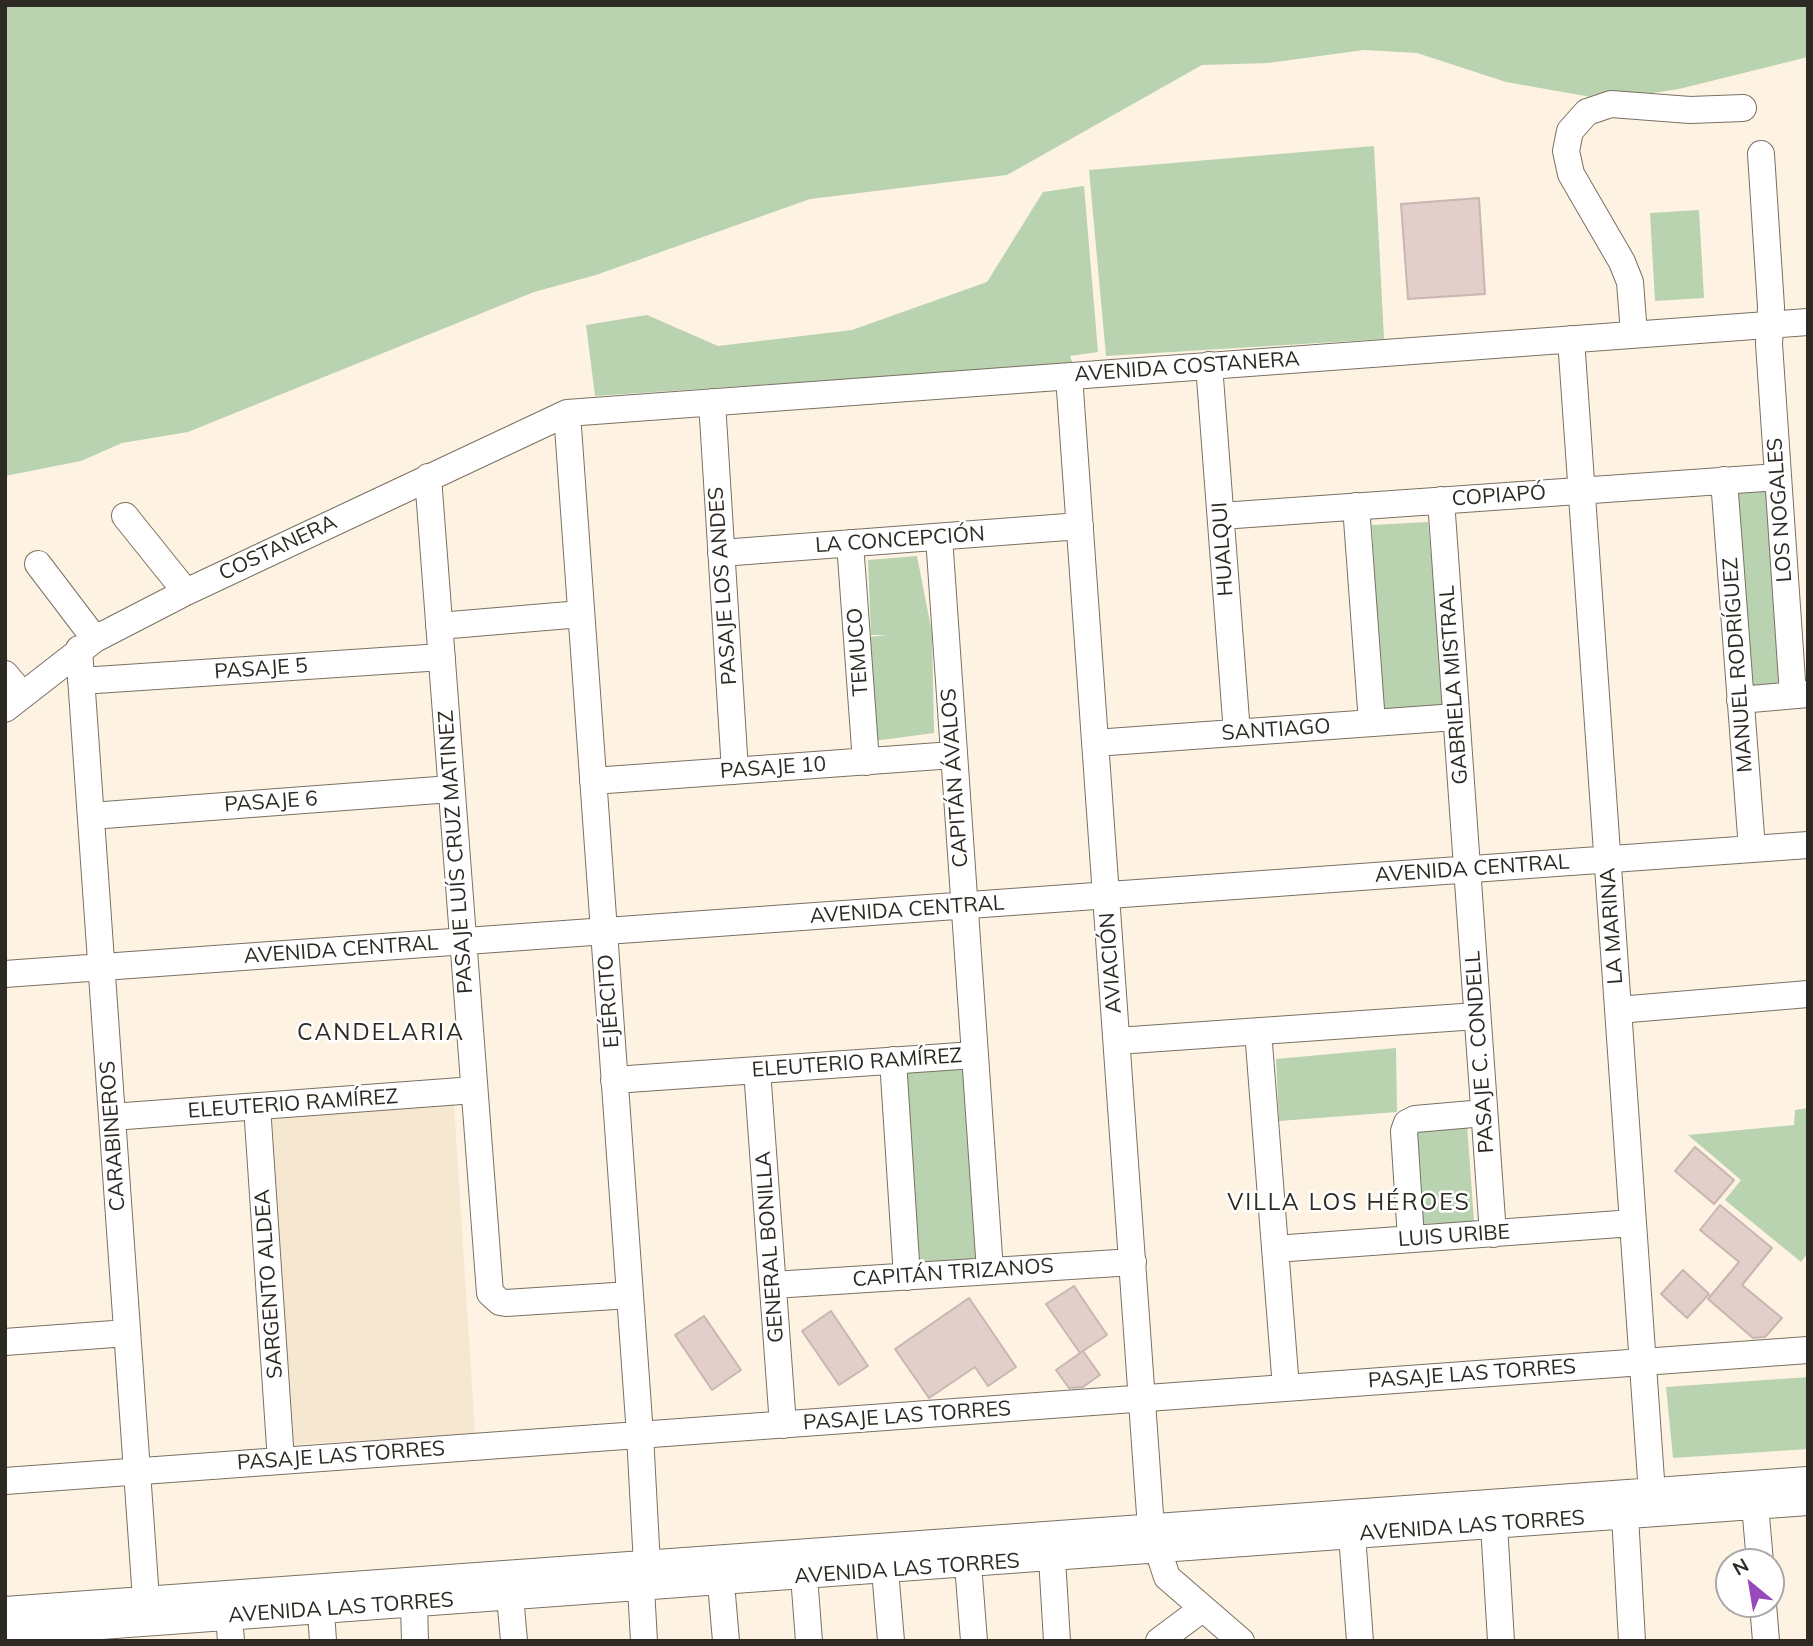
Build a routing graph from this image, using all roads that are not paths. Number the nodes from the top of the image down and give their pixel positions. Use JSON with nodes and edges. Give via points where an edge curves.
{"nodes":[{"id":1,"x":1743,"y":108,"type":"dead end"},
{"id":2,"x":1761,"y":154,"type":"dead end"},
{"id":3,"x":1808,"y":322,"type":"edge"},
{"id":4,"x":1770,"y":324,"type":"junction"},
{"id":5,"x":1634,"y":334,"type":"junction"},
{"id":6,"x":1572,"y":339,"type":"junction"},
{"id":7,"x":1209,"y":365,"type":"junction"},
{"id":8,"x":1069,"y":376,"type":"junction"},
{"id":9,"x":712,"y":402,"type":"junction"},
{"id":10,"x":567,"y":414,"type":"junction"},
{"id":11,"x":428,"y":477,"type":"junction"},
{"id":12,"x":1778,"y":477,"type":"junction"},
{"id":13,"x":1724,"y":480,"type":"junction"},
{"id":14,"x":1582,"y":491,"type":"junction"},
{"id":15,"x":1441,"y":500,"type":"junction"},
{"id":16,"x":1356,"y":506,"type":"junction"},
{"id":17,"x":125,"y":516,"type":"dead end"},
{"id":18,"x":1221,"y":516,"type":"junction"},
{"id":19,"x":1080,"y":526,"type":"junction"},
{"id":20,"x":939,"y":537,"type":"junction"},
{"id":21,"x":850,"y":544,"type":"junction"},
{"id":22,"x":721,"y":553,"type":"junction"},
{"id":23,"x":38,"y":564,"type":"dead end"},
{"id":24,"x":186,"y":592,"type":"junction"},
{"id":25,"x":581,"y":614,"type":"junction"},
{"id":26,"x":439,"y":626,"type":"junction"},
{"id":27,"x":87,"y":644,"type":"junction"},
{"id":28,"x":442,"y":657,"type":"junction"},
{"id":29,"x":5,"y":674,"type":"edge"},
{"id":30,"x":81,"y":681,"type":"junction"},
{"id":31,"x":1800,"y":695,"type":"edge"},
{"id":32,"x":1740,"y":699,"type":"junction"},
{"id":33,"x":14,"y":702,"type":"edge"},
{"id":34,"x":1457,"y":717,"type":"junction"},
{"id":35,"x":1372,"y":723,"type":"junction"},
{"id":36,"x":1237,"y":733,"type":"junction"},
{"id":37,"x":1095,"y":743,"type":"junction"},
{"id":38,"x":953,"y":755,"type":"junction"},
{"id":39,"x":866,"y":762,"type":"junction"},
{"id":40,"x":735,"y":771,"type":"junction"},
{"id":41,"x":593,"y":781,"type":"junction"},
{"id":42,"x":451,"y":789,"type":"junction"},
{"id":43,"x":91,"y":816,"type":"junction"},
{"id":44,"x":1752,"y":849,"type":"junction"},
{"id":45,"x":1807,"y":852,"type":"edge"},
{"id":46,"x":1607,"y":859,"type":"junction"},
{"id":47,"x":1467,"y":869,"type":"junction"},
{"id":48,"x":1106,"y":895,"type":"junction"},
{"id":49,"x":963,"y":905,"type":"junction"},
{"id":50,"x":604,"y":931,"type":"junction"},
{"id":51,"x":463,"y":942,"type":"junction"},
{"id":52,"x":102,"y":967,"type":"junction"},
{"id":53,"x":5,"y":974,"type":"edge"},
{"id":54,"x":1808,"y":995,"type":"edge"},
{"id":55,"x":1618,"y":1010,"type":"junction"},
{"id":56,"x":1478,"y":1016,"type":"junction"},
{"id":57,"x":1258,"y":1031,"type":"junction"},
{"id":58,"x":1117,"y":1041,"type":"junction"},
{"id":59,"x":974,"y":1055,"type":"junction"},
{"id":60,"x":893,"y":1060,"type":"junction"},
{"id":61,"x":757,"y":1070,"type":"junction"},
{"id":62,"x":614,"y":1080,"type":"junction"},
{"id":63,"x":474,"y":1090,"type":"junction"},
{"id":64,"x":257,"y":1106,"type":"junction"},
{"id":65,"x":1484,"y":1113,"type":"junction"},
{"id":66,"x":112,"y":1117,"type":"junction"},
{"id":67,"x":1633,"y":1223,"type":"junction"},
{"id":68,"x":1493,"y":1234,"type":"junction"},
{"id":69,"x":1411,"y":1240,"type":"junction"},
{"id":70,"x":1275,"y":1250,"type":"junction"},
{"id":71,"x":1133,"y":1262,"type":"junction"},
{"id":72,"x":990,"y":1271,"type":"junction"},
{"id":73,"x":907,"y":1276,"type":"junction"},
{"id":74,"x":773,"y":1285,"type":"junction"},
{"id":75,"x":630,"y":1295,"type":"junction"},
{"id":76,"x":127,"y":1332,"type":"junction"},
{"id":77,"x":5,"y":1342,"type":"edge"},
{"id":78,"x":1808,"y":1350,"type":"edge"},
{"id":79,"x":1643,"y":1362,"type":"junction"},
{"id":80,"x":1286,"y":1388,"type":"junction"},
{"id":81,"x":1143,"y":1400,"type":"junction"},
{"id":82,"x":783,"y":1425,"type":"junction"},
{"id":83,"x":640,"y":1435,"type":"junction"},
{"id":84,"x":281,"y":1461,"type":"junction"},
{"id":85,"x":137,"y":1471,"type":"junction"},
{"id":86,"x":1808,"y":1480,"type":"edge"},
{"id":87,"x":5,"y":1481,"type":"edge"},
{"id":88,"x":1808,"y":1502,"type":"edge"},
{"id":89,"x":1653,"y":1503,"type":"junction"},
{"id":90,"x":1755,"y":1505,"type":"junction"},
{"id":91,"x":1625,"y":1515,"type":"junction"},
{"id":92,"x":1494,"y":1525,"type":"junction"},
{"id":93,"x":1352,"y":1535,"type":"junction"},
{"id":94,"x":1155,"y":1539,"type":"junction"},
{"id":95,"x":1759,"y":1548,"type":"edge"},
{"id":96,"x":1052,"y":1558,"type":"junction"},
{"id":97,"x":968,"y":1564,"type":"junction"},
{"id":98,"x":885,"y":1570,"type":"junction"},
{"id":99,"x":644,"y":1576,"type":"junction"},
{"id":100,"x":804,"y":1577,"type":"junction"},
{"id":101,"x":721,"y":1583,"type":"junction"},
{"id":102,"x":510,"y":1597,"type":"junction"},
{"id":103,"x":414,"y":1604,"type":"junction"},
{"id":104,"x":1202,"y":1609,"type":"junction"},
{"id":105,"x":5,"y":1610,"type":"edge"},
{"id":106,"x":321,"y":1611,"type":"junction"},
{"id":107,"x":1764,"y":1618,"type":"edge"},
{"id":108,"x":137,"y":1622,"type":"edge"},
{"id":109,"x":230,"y":1629,"type":"edge"},
{"id":110,"x":5,"y":1633,"type":"edge"},
{"id":111,"x":38,"y":1636,"type":"edge"},
{"id":112,"x":323,"y":1641,"type":"edge"},
{"id":113,"x":415,"y":1641,"type":"edge"},
{"id":114,"x":514,"y":1641,"type":"edge"},
{"id":115,"x":645,"y":1641,"type":"edge"},
{"id":116,"x":726,"y":1641,"type":"edge"},
{"id":117,"x":809,"y":1641,"type":"edge"},
{"id":118,"x":891,"y":1641,"type":"edge"},
{"id":119,"x":974,"y":1641,"type":"edge"},
{"id":120,"x":1057,"y":1641,"type":"edge"},
{"id":121,"x":1158,"y":1641,"type":"edge"},
{"id":122,"x":1241,"y":1641,"type":"edge"},
{"id":123,"x":1360,"y":1641,"type":"edge"},
{"id":124,"x":1501,"y":1641,"type":"edge"},
{"id":125,"x":1632,"y":1641,"type":"edge"},
{"id":126,"x":1766,"y":1641,"type":"edge"}],
"edges":[{"from":1,"to":5,"type":"street","via":[[1690,110],[1611,104],[1587,111],[1570,131],[1566,151],[1571,174],[1630,282]]},
{"from":2,"to":4,"type":"street","name":"LOS NOGALES"},
{"from":3,"to":4,"type":"street","name":"AVENIDA COSTANERA"},
{"from":4,"to":5,"type":"street","name":"AVENIDA COSTANERA"},
{"from":4,"to":12,"type":"street","name":"LOS NOGALES"},
{"from":5,"to":6,"type":"street","name":"AVENIDA COSTANERA"},
{"from":6,"to":7,"type":"street","name":"AVENIDA COSTANERA"},
{"from":6,"to":14,"type":"street","name":"LA MARINA"},
{"from":7,"to":8,"type":"street","name":"AVENIDA COSTANERA"},
{"from":7,"to":18,"type":"street","name":"HUALQUI"},
{"from":8,"to":9,"type":"street","name":"AVENIDA COSTANERA"},
{"from":8,"to":19,"type":"street","name":"AVIACIÓN"},
{"from":9,"to":10,"type":"street","name":"AVENIDA COSTANERA"},
{"from":9,"to":22,"type":"street","name":"PASAJE LOS ANDES"},
{"from":10,"to":11,"type":"street","name":"COSTANERA"},
{"from":10,"to":25,"type":"street","name":"EJÉRCITO"},
{"from":11,"to":24,"type":"street","name":"COSTANERA"},
{"from":11,"to":26,"type":"street","name":"PASAJE LUÍS CRUZ MATINEZ"},
{"from":12,"to":13,"type":"street","name":"COPIAPÓ"},
{"from":12,"to":31,"type":"street","name":"LOS NOGALES"},
{"from":13,"to":14,"type":"street","name":"COPIAPÓ"},
{"from":13,"to":32,"type":"street","name":"MANUEL RODRÍGUEZ"},
{"from":14,"to":15,"type":"street","name":"COPIAPÓ"},
{"from":14,"to":46,"type":"street","name":"LA MARINA"},
{"from":15,"to":16,"type":"street","name":"COPIAPÓ"},
{"from":15,"to":34,"type":"street","name":"GABRIELA MISTRAL"},
{"from":16,"to":18,"type":"street","name":"COPIAPÓ"},
{"from":16,"to":35,"type":"street"},
{"from":17,"to":24,"type":"street"},
{"from":18,"to":36,"type":"street","name":"HUALQUI"},
{"from":19,"to":20,"type":"street","name":"LA CONCEPCIÓN"},
{"from":19,"to":37,"type":"street","name":"AVIACIÓN"},
{"from":20,"to":21,"type":"street","name":"LA CONCEPCIÓN"},
{"from":20,"to":38,"type":"street","name":"CAPITÁN ÁVALOS"},
{"from":21,"to":22,"type":"street","name":"LA CONCEPCIÓN"},
{"from":21,"to":39,"type":"street","name":"TEMUCO"},
{"from":22,"to":40,"type":"street","name":"PASAJE LOS ANDES"},
{"from":23,"to":27,"type":"street"},
{"from":24,"to":27,"type":"street","name":"COSTANERA"},
{"from":25,"to":26,"type":"street"},
{"from":25,"to":41,"type":"street","name":"EJÉRCITO"},
{"from":26,"to":28,"type":"street","name":"PASAJE LUÍS CRUZ MATINEZ"},
{"from":27,"to":30,"type":"street","name":"CARABINEROS"},
{"from":27,"to":33,"type":"street","name":"COSTANERA"},
{"from":28,"to":30,"type":"street","name":"PASAJE 5"},
{"from":28,"to":42,"type":"street","name":"PASAJE LUÍS CRUZ MATINEZ"},
{"from":29,"to":33,"type":"street"},
{"from":30,"to":43,"type":"street","name":"CARABINEROS"},
{"from":31,"to":32,"type":"street"},
{"from":32,"to":44,"type":"street","name":"MANUEL RODRÍGUEZ"},
{"from":34,"to":35,"type":"street","name":"SANTIAGO"},
{"from":34,"to":47,"type":"street","name":"GABRIELA MISTRAL"},
{"from":35,"to":36,"type":"street","name":"SANTIAGO"},
{"from":36,"to":37,"type":"street","name":"SANTIAGO"},
{"from":37,"to":48,"type":"street","name":"AVIACIÓN"},
{"from":38,"to":39,"type":"street","name":"PASAJE 10"},
{"from":38,"to":49,"type":"street","name":"CAPITÁN ÁVALOS"},
{"from":39,"to":40,"type":"street","name":"PASAJE 10"},
{"from":40,"to":41,"type":"street","name":"PASAJE 10"},
{"from":41,"to":50,"type":"street","name":"EJÉRCITO"},
{"from":42,"to":43,"type":"street","name":"PASAJE 6"},
{"from":42,"to":51,"type":"street","name":"PASAJE LUÍS CRUZ MATINEZ"},
{"from":43,"to":52,"type":"street","name":"CARABINEROS"},
{"from":44,"to":45,"type":"street","name":"AVENIDA CENTRAL"},
{"from":44,"to":46,"type":"street","name":"AVENIDA CENTRAL"},
{"from":46,"to":47,"type":"street","name":"AVENIDA CENTRAL"},
{"from":46,"to":55,"type":"street","name":"LA MARINA"},
{"from":47,"to":48,"type":"street","name":"AVENIDA CENTRAL"},
{"from":47,"to":56,"type":"street","name":"PASAJE C. CONDELL"},
{"from":48,"to":49,"type":"street","name":"AVENIDA CENTRAL"},
{"from":48,"to":58,"type":"street","name":"AVIACIÓN"},
{"from":49,"to":50,"type":"street","name":"AVENIDA CENTRAL"},
{"from":49,"to":59,"type":"street","name":"CAPITÁN ÁVALOS"},
{"from":50,"to":51,"type":"street","name":"AVENIDA CENTRAL"},
{"from":50,"to":62,"type":"street","name":"EJÉRCITO"},
{"from":51,"to":52,"type":"street","name":"AVENIDA CENTRAL"},
{"from":51,"to":63,"type":"street","name":"PASAJE LUÍS CRUZ MATINEZ"},
{"from":52,"to":53,"type":"street","name":"AVENIDA CENTRAL"},
{"from":52,"to":66,"type":"street","name":"CARABINEROS"},
{"from":54,"to":55,"type":"street"},
{"from":55,"to":67,"type":"street","name":"LA MARINA"},
{"from":56,"to":57,"type":"street"},
{"from":56,"to":65,"type":"street","name":"PASAJE C. CONDELL"},
{"from":57,"to":58,"type":"street"},
{"from":57,"to":70,"type":"street"},
{"from":58,"to":71,"type":"street","name":"AVIACIÓN"},
{"from":59,"to":60,"type":"street","name":"ELEUTERIO RAMÍREZ"},
{"from":59,"to":72,"type":"street","name":"CAPITÁN ÁVALOS"},
{"from":60,"to":61,"type":"street","name":"ELEUTERIO RAMÍREZ"},
{"from":60,"to":73,"type":"street"},
{"from":61,"to":62,"type":"street","name":"ELEUTERIO RAMÍREZ"},
{"from":61,"to":74,"type":"street","name":"GENERAL BONILLA"},
{"from":62,"to":75,"type":"street","name":"EJÉRCITO"},
{"from":63,"to":64,"type":"street","name":"ELEUTERIO RAMÍREZ"},
{"from":63,"to":75,"type":"street","name":"PASAJE LUÍS CRUZ MATINEZ","via":[[488,1286],[494,1298],[506,1303]]},
{"from":64,"to":66,"type":"street","name":"ELEUTERIO RAMÍREZ"},
{"from":64,"to":84,"type":"street","name":"SARGENTO ALDEA"},
{"from":65,"to":68,"type":"street","name":"PASAJE C. CONDELL"},
{"from":65,"to":69,"type":"street","via":[[1415,1119],[1405,1127]]},
{"from":66,"to":76,"type":"street","name":"CARABINEROS"},
{"from":67,"to":68,"type":"street","name":"LUIS URIBE"},
{"from":67,"to":79,"type":"street","name":"LA MARINA"},
{"from":68,"to":69,"type":"street","name":"LUIS URIBE"},
{"from":69,"to":70,"type":"street","name":"LUIS URIBE"},
{"from":70,"to":80,"type":"street"},
{"from":71,"to":72,"type":"street","name":"CAPITÁN TRIZANOS"},
{"from":71,"to":81,"type":"street","name":"AVIACIÓN"},
{"from":72,"to":73,"type":"street","name":"CAPITÁN TRIZANOS"},
{"from":73,"to":74,"type":"street","name":"CAPITÁN TRIZANOS"},
{"from":74,"to":82,"type":"street","name":"GENERAL BONILLA"},
{"from":75,"to":83,"type":"street","name":"EJÉRCITO"},
{"from":76,"to":77,"type":"street"},
{"from":76,"to":85,"type":"street","name":"CARABINEROS"},
{"from":78,"to":79,"type":"street","name":"PASAJE LAS TORRES"},
{"from":79,"to":80,"type":"street","name":"PASAJE LAS TORRES"},
{"from":79,"to":89,"type":"street","name":"LA MARINA"},
{"from":80,"to":81,"type":"street","name":"PASAJE LAS TORRES"},
{"from":81,"to":82,"type":"street","name":"PASAJE LAS TORRES"},
{"from":81,"to":94,"type":"street","name":"AVIACIÓN"},
{"from":82,"to":83,"type":"street","name":"PASAJE LAS TORRES"},
{"from":83,"to":84,"type":"street","name":"PASAJE LAS TORRES"},
{"from":83,"to":99,"type":"street","name":"EJÉRCITO"},
{"from":84,"to":85,"type":"street","name":"PASAJE LAS TORRES"},
{"from":85,"to":87,"type":"street","name":"PASAJE LAS TORRES"},
{"from":85,"to":108,"type":"street","name":"CARABINEROS"},
{"from":86,"to":89,"type":"street","name":"AVENIDA LAS TORRES"},
{"from":88,"to":90,"type":"street","name":"AVENIDA LAS TORRES"},
{"from":89,"to":90,"type":"street","name":"AVENIDA LAS TORRES"},
{"from":89,"to":91,"type":"street","name":"AVENIDA LAS TORRES"},
{"from":89,"to":94,"type":"street","name":"AVENIDA LAS TORRES"},
{"from":90,"to":95,"type":"street"},
{"from":91,"to":92,"type":"street","name":"AVENIDA LAS TORRES"},
{"from":91,"to":125,"type":"street"},
{"from":92,"to":93,"type":"street","name":"AVENIDA LAS TORRES"},
{"from":92,"to":124,"type":"street"},
{"from":93,"to":94,"type":"street","name":"AVENIDA LAS TORRES"},
{"from":93,"to":123,"type":"street"},
{"from":94,"to":96,"type":"street","name":"AVENIDA LAS TORRES"},
{"from":94,"to":99,"type":"street","name":"AVENIDA LAS TORRES"},
{"from":94,"to":104,"type":"street","via":[[1167,1577]]},
{"from":96,"to":97,"type":"street","name":"AVENIDA LAS TORRES"},
{"from":96,"to":120,"type":"street"},
{"from":97,"to":98,"type":"street","name":"AVENIDA LAS TORRES"},
{"from":97,"to":119,"type":"street"},
{"from":98,"to":100,"type":"street","name":"AVENIDA LAS TORRES"},
{"from":98,"to":118,"type":"street"},
{"from":99,"to":101,"type":"street","name":"AVENIDA LAS TORRES"},
{"from":99,"to":102,"type":"street","name":"AVENIDA LAS TORRES"},
{"from":99,"to":108,"type":"street","name":"AVENIDA LAS TORRES"},
{"from":99,"to":115,"type":"street","name":"EJÉRCITO"},
{"from":100,"to":101,"type":"street","name":"AVENIDA LAS TORRES"},
{"from":100,"to":117,"type":"street"},
{"from":101,"to":116,"type":"street"},
{"from":102,"to":103,"type":"street","name":"AVENIDA LAS TORRES"},
{"from":102,"to":114,"type":"street"},
{"from":103,"to":106,"type":"street","name":"AVENIDA LAS TORRES"},
{"from":103,"to":113,"type":"street"},
{"from":104,"to":121,"type":"street"},
{"from":104,"to":122,"type":"street"},
{"from":105,"to":108,"type":"street","name":"AVENIDA LAS TORRES"},
{"from":106,"to":109,"type":"street","name":"AVENIDA LAS TORRES"},
{"from":106,"to":112,"type":"street"},
{"from":107,"to":126,"type":"street"},
{"from":108,"to":109,"type":"street","name":"AVENIDA LAS TORRES"},
{"from":108,"to":111,"type":"street","name":"AVENIDA LAS TORRES"},
{"from":110,"to":111,"type":"street","name":"AVENIDA LAS TORRES"}]}
